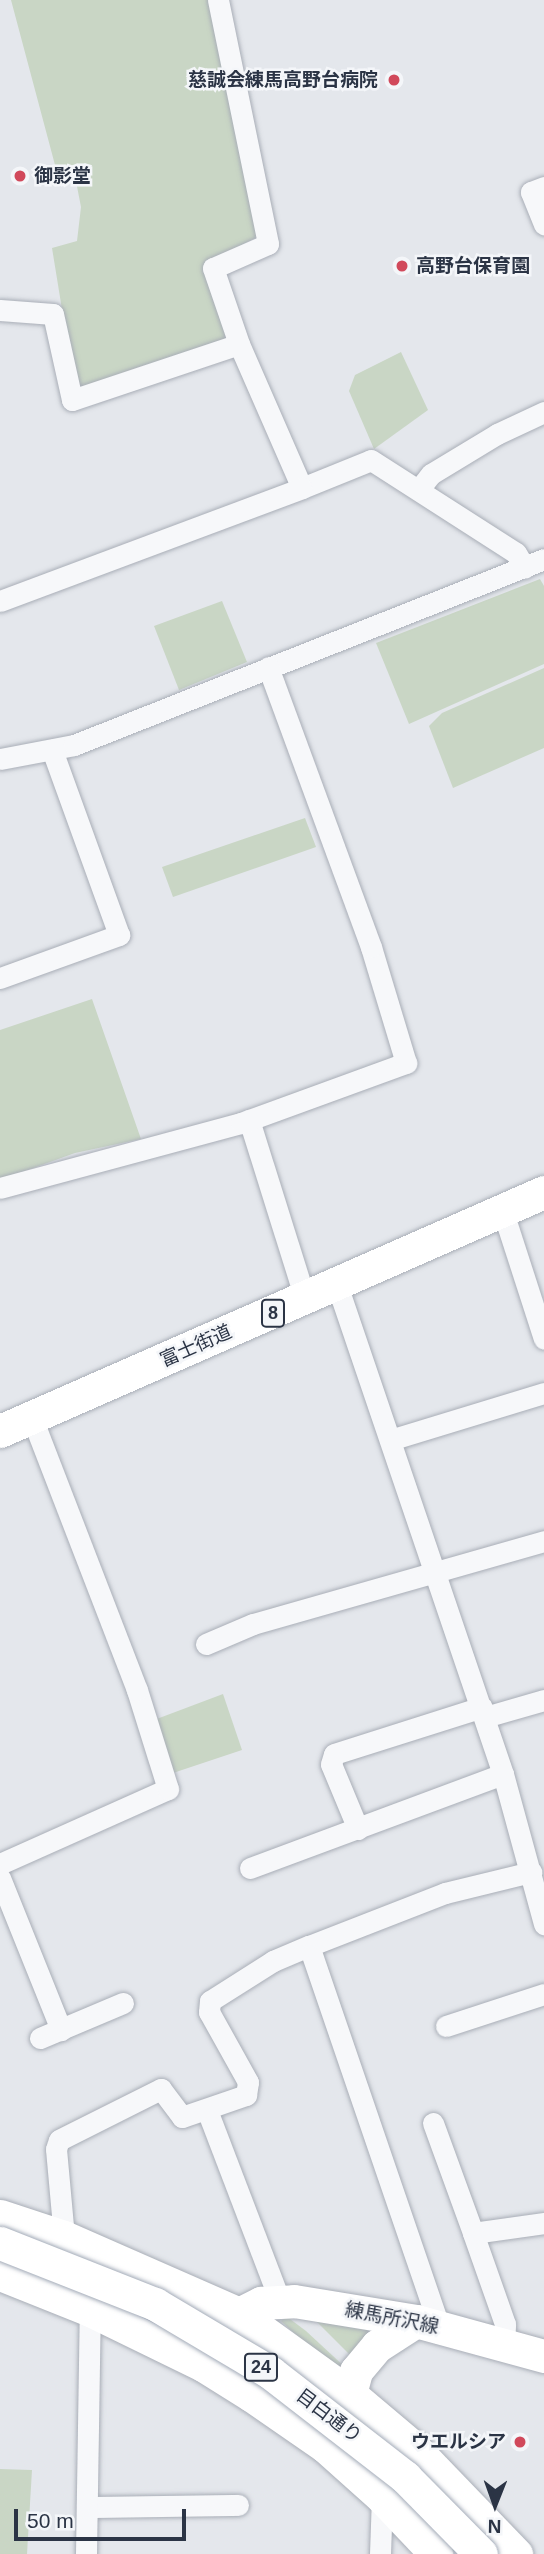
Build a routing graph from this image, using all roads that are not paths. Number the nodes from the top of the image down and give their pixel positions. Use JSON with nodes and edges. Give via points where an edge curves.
{"nodes":[{"id":1,"x":218,"y":0,"type":"edge"},
{"id":2,"x":544,"y":187,"type":"edge"},
{"id":3,"x":544,"y":224,"type":"edge"},
{"id":4,"x":0,"y":310,"type":"edge"},
{"id":5,"x":239,"y":344,"type":"junction"},
{"id":6,"x":544,"y":412,"type":"edge"},
{"id":7,"x":302,"y":488,"type":"junction"},
{"id":8,"x":420,"y":488,"type":"junction"},
{"id":9,"x":538,"y":563,"type":"edge"},
{"id":10,"x":0,"y":601,"type":"edge"},
{"id":11,"x":268,"y":667,"type":"junction"},
{"id":12,"x":52,"y":750,"type":"junction"},
{"id":13,"x":0,"y":758,"type":"edge"},
{"id":14,"x":0,"y":978,"type":"edge"},
{"id":15,"x":249,"y":1120,"type":"junction"},
{"id":16,"x":0,"y":1188,"type":"edge"},
{"id":17,"x":544,"y":1192,"type":"edge"},
{"id":18,"x":503,"y":1212,"type":"junction"},
{"id":19,"x":337,"y":1285,"type":"junction"},
{"id":20,"x":305,"y":1299,"type":"junction"},
{"id":21,"x":544,"y":1339,"type":"edge"},
{"id":22,"x":544,"y":1393,"type":"edge"},
{"id":23,"x":32,"y":1418,"type":"junction"},
{"id":24,"x":0,"y":1431,"type":"edge"},
{"id":25,"x":390,"y":1440,"type":"junction"},
{"id":26,"x":544,"y":1541,"type":"edge"},
{"id":27,"x":435,"y":1572,"type":"junction"},
{"id":28,"x":206,"y":1644,"type":"dead end"},
{"id":29,"x":544,"y":1700,"type":"edge"},
{"id":30,"x":483,"y":1712,"type":"junction"},
{"id":31,"x":503,"y":1774,"type":"junction"},
{"id":32,"x":358,"y":1829,"type":"junction"},
{"id":33,"x":0,"y":1864,"type":"edge"},
{"id":34,"x":250,"y":1868,"type":"dead end"},
{"id":35,"x":531,"y":1872,"type":"junction"},
{"id":36,"x":0,"y":1878,"type":"edge"},
{"id":37,"x":544,"y":1924,"type":"edge"},
{"id":38,"x":309,"y":1946,"type":"junction"},
{"id":39,"x":544,"y":1994,"type":"edge"},
{"id":40,"x":123,"y":2003,"type":"dead end"},
{"id":41,"x":446,"y":2026,"type":"dead end"},
{"id":42,"x":61,"y":2030,"type":"junction"},
{"id":43,"x":40,"y":2038,"type":"dead end"},
{"id":44,"x":206,"y":2110,"type":"junction"},
{"id":45,"x":433,"y":2123,"type":"dead end"},
{"id":46,"x":0,"y":2216,"type":"edge"},
{"id":47,"x":544,"y":2222,"type":"edge"},
{"id":48,"x":473,"y":2233,"type":"junction"},
{"id":49,"x":64,"y":2237,"type":"junction"},
{"id":50,"x":0,"y":2243,"type":"edge"},
{"id":51,"x":0,"y":2274,"type":"edge"},
{"id":52,"x":280,"y":2301,"type":"junction"},
{"id":53,"x":90,"y":2310,"type":"junction"},
{"id":54,"x":239,"y":2314,"type":"junction"},
{"id":55,"x":427,"y":2324,"type":"junction"},
{"id":56,"x":504,"y":2345,"type":"junction"},
{"id":57,"x":544,"y":2356,"type":"edge"},
{"id":58,"x":203,"y":2365,"type":"junction"},
{"id":59,"x":350,"y":2394,"type":"junction"},
{"id":60,"x":382,"y":2497,"type":"junction"},
{"id":61,"x":238,"y":2505,"type":"dead end"},
{"id":62,"x":87,"y":2507,"type":"junction"},
{"id":63,"x":86,"y":2554,"type":"edge"},
{"id":64,"x":380,"y":2554,"type":"edge"},
{"id":65,"x":436,"y":2554,"type":"edge"},
{"id":66,"x":481,"y":2554,"type":"edge"},
{"id":67,"x":516,"y":2554,"type":"edge"}],
"edges":[{"from":1,"to":5,"type":"street","via":[[268,244],[214,268]]},
{"from":2,"to":3,"type":"street","via":[[531,192]]},
{"from":4,"to":5,"type":"street","via":[[53,314],[72,400]]},
{"from":5,"to":7,"type":"street"},
{"from":6,"to":8,"type":"street","via":[[442,468]]},
{"from":7,"to":8,"type":"street","via":[[371,460]]},
{"from":7,"to":10,"type":"street"},
{"from":8,"to":9,"type":"street","via":[[516,554]]},
{"from":9,"to":11,"type":"street"},
{"from":11,"to":12,"type":"street"},
{"from":11,"to":15,"type":"street","via":[[371,947],[407,1063]]},
{"from":12,"to":13,"type":"street"},
{"from":12,"to":14,"type":"street","via":[[119,934]]},
{"from":15,"to":16,"type":"street"},
{"from":15,"to":20,"type":"street"},
{"from":17,"to":18,"type":"main road","name":"富士街道","number":"8"},
{"from":18,"to":19,"type":"main road","name":"富士街道","number":"8"},
{"from":18,"to":21,"type":"street"},
{"from":19,"to":20,"type":"main road","name":"富士街道","number":"8"},
{"from":19,"to":25,"type":"street"},
{"from":20,"to":23,"type":"main road","name":"富士街道","number":"8"},
{"from":22,"to":25,"type":"street"},
{"from":23,"to":24,"type":"main road","name":"富士街道","number":"8"},
{"from":23,"to":33,"type":"street","via":[[136,1690],[168,1789]]},
{"from":25,"to":27,"type":"street"},
{"from":26,"to":27,"type":"street"},
{"from":27,"to":28,"type":"street","via":[[253,1624]]},
{"from":27,"to":30,"type":"street"},
{"from":29,"to":30,"type":"street"},
{"from":30,"to":31,"type":"street"},
{"from":30,"to":32,"type":"street","via":[[334,1754],[331,1764]]},
{"from":31,"to":32,"type":"street"},
{"from":31,"to":35,"type":"street"},
{"from":32,"to":34,"type":"street"},
{"from":35,"to":37,"type":"street"},
{"from":35,"to":38,"type":"street","via":[[445,1893]]},
{"from":36,"to":42,"type":"street"},
{"from":38,"to":44,"type":"street","via":[[273,1961],[210,2001],[209,2011],[249,2090]]},
{"from":38,"to":55,"type":"street"},
{"from":39,"to":41,"type":"street"},
{"from":40,"to":42,"type":"street"},
{"from":42,"to":43,"type":"street"},
{"from":44,"to":49,"type":"street","via":[[182,2117],[161,2089],[59,2140]]},
{"from":44,"to":52,"type":"street"},
{"from":45,"to":48,"type":"street"},
{"from":46,"to":49,"type":"main road","number":"24"},
{"from":47,"to":48,"type":"street"},
{"from":48,"to":56,"type":"street","via":[[505,2324]]},
{"from":49,"to":54,"type":"main road","number":"24"},
{"from":50,"to":66,"type":"main road","name":"目白通り","number":"24","bridge":true,"via":[[155,2304],[251,2360],[405,2477]]},
{"from":51,"to":53,"type":"main road","name":"目白通り","number":"24"},
{"from":52,"to":54,"type":"main road","name":"練馬所沢線","via":[[261,2303]]},
{"from":52,"to":55,"type":"main road","name":"練馬所沢線"},
{"from":53,"to":58,"type":"main road","name":"目白通り","number":"24"},
{"from":53,"to":62,"type":"street"},
{"from":54,"to":58,"type":"main road","number":"24"},
{"from":54,"to":59,"type":"main road","number":"24"},
{"from":55,"to":56,"type":"main road","name":"練馬所沢線"},
{"from":55,"to":59,"type":"main road","via":[[377,2346],[356,2371]]},
{"from":56,"to":57,"type":"main road","name":"練馬所沢線"},
{"from":58,"to":60,"type":"main road","name":"目白通り","number":"24","via":[[326,2448]]},
{"from":59,"to":67,"type":"main road","number":"24","via":[[415,2449]]},
{"from":60,"to":64,"type":"street"},
{"from":60,"to":65,"type":"main road","name":"目白通り","number":"24"},
{"from":61,"to":62,"type":"street"},
{"from":62,"to":63,"type":"street"}]}
